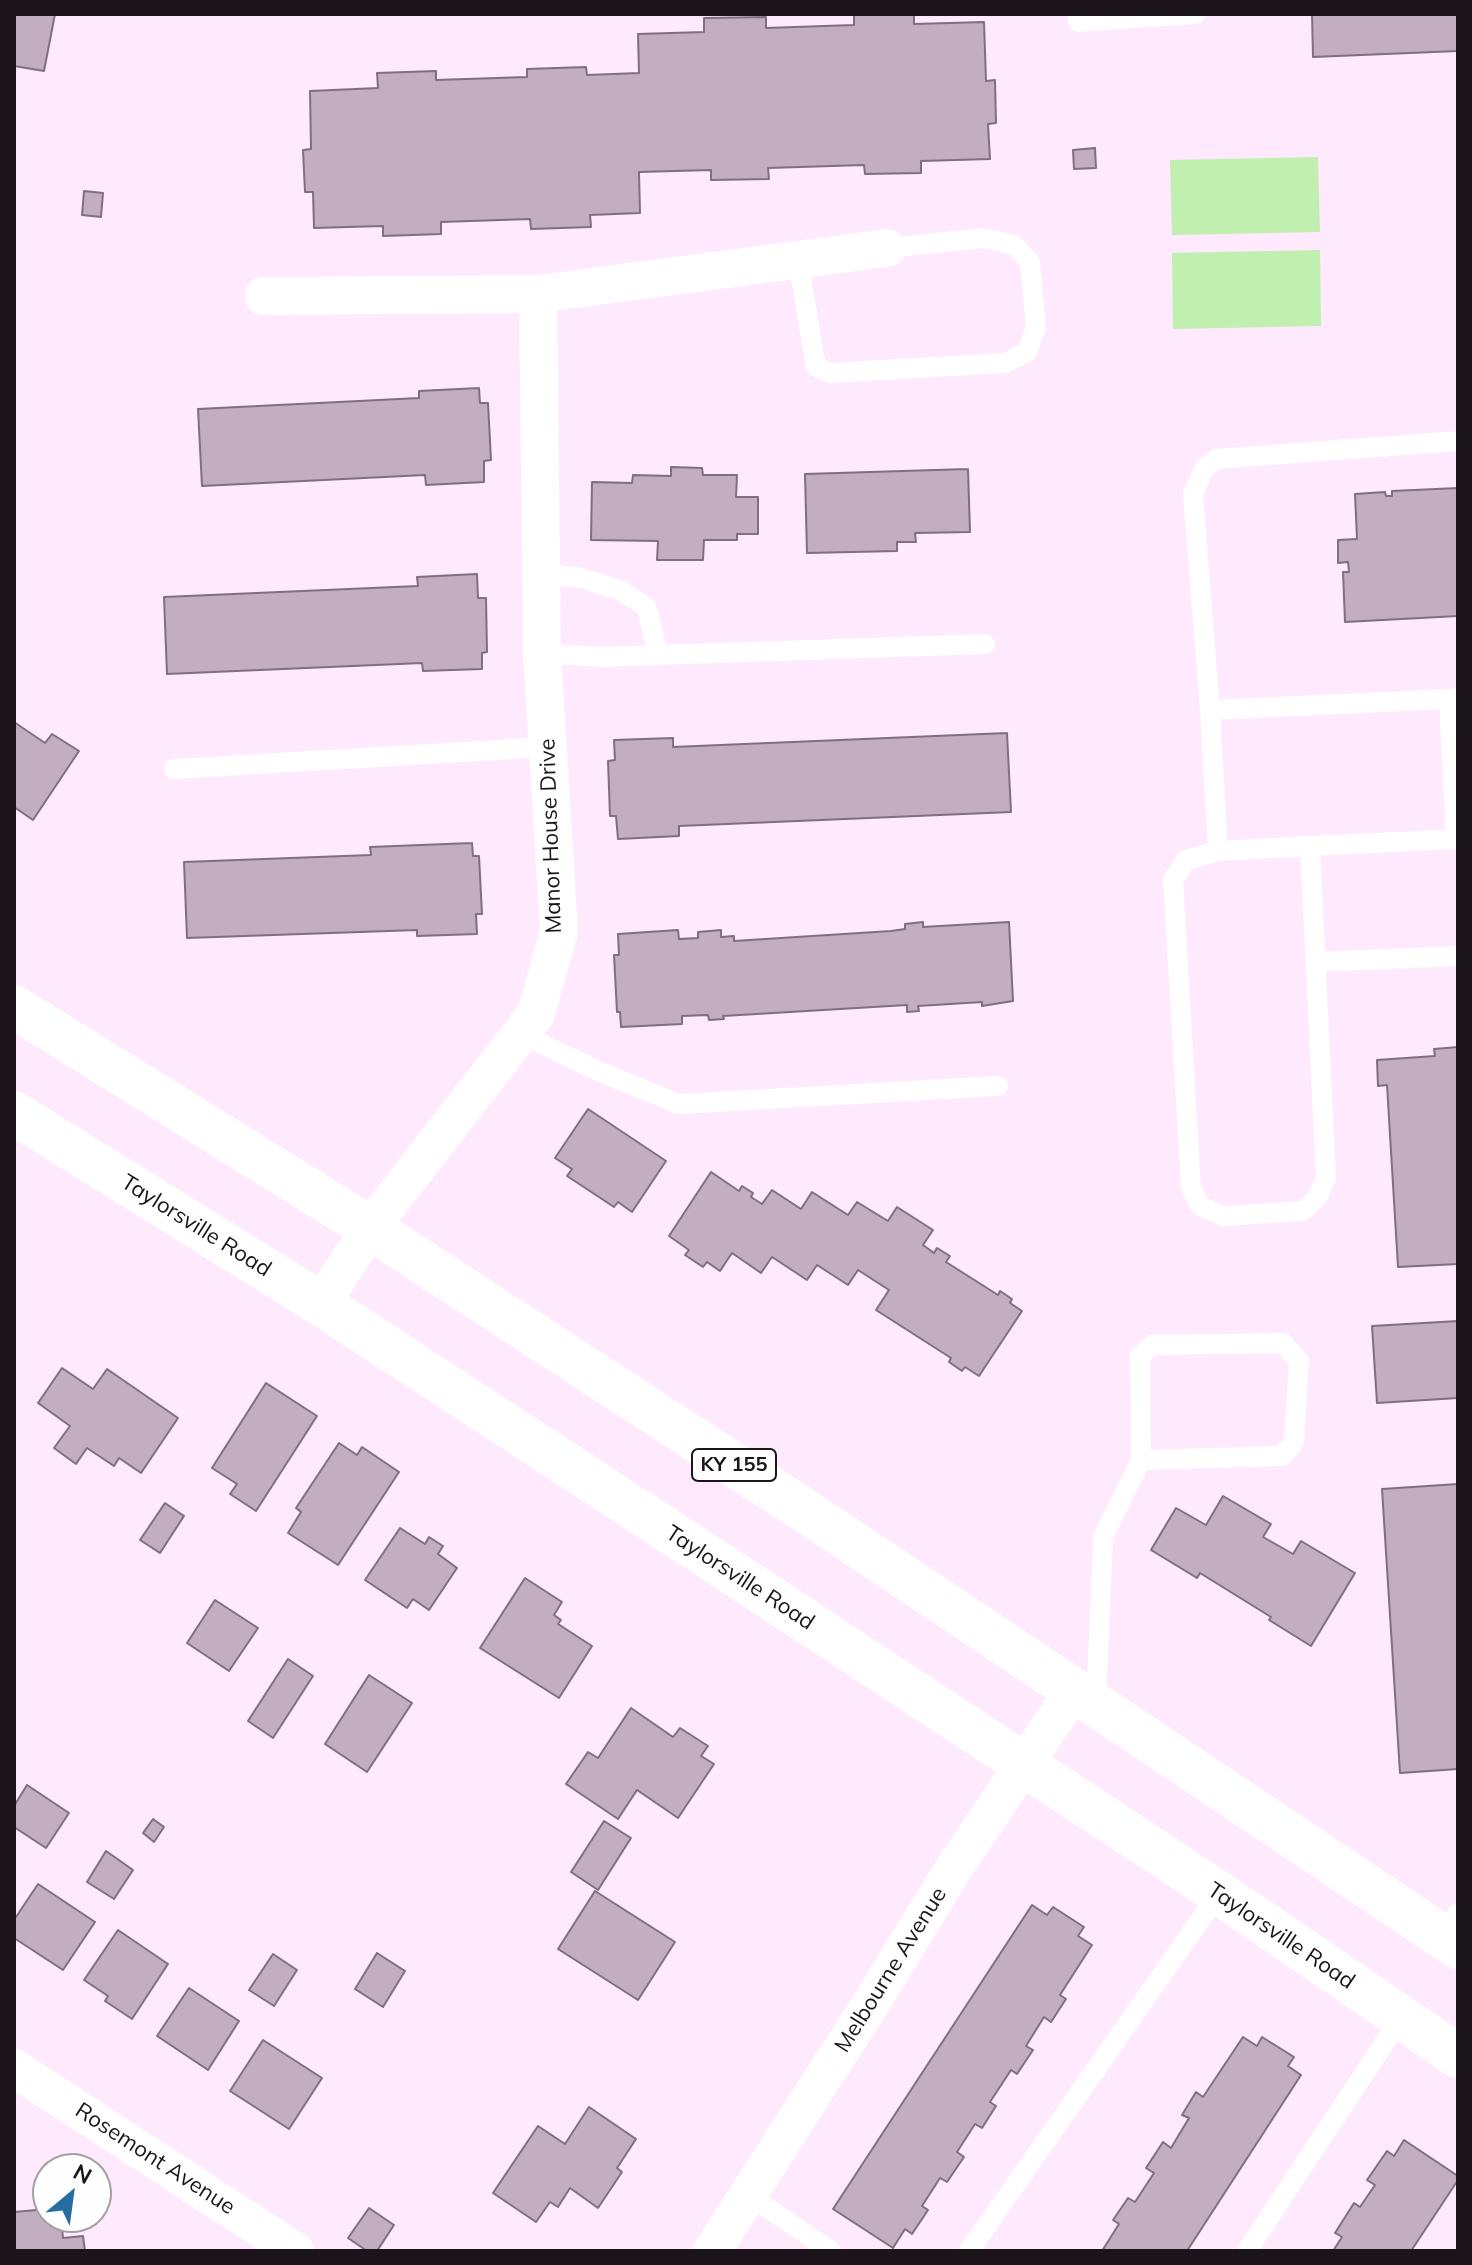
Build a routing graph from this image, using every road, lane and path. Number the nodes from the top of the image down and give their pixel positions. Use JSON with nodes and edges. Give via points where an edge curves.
{"nodes":[{"id":1,"x":1078,"y":14,"type":"edge"},
{"id":2,"x":1195,"y":14,"type":"edge"},
{"id":3,"x":887,"y":248,"type":"joint"},
{"id":4,"x":798,"y":260,"type":"junction"},
{"id":5,"x":538,"y":294,"type":"junction"},
{"id":6,"x":264,"y":296,"type":"dead end"},
{"id":7,"x":1458,"y":441,"type":"edge"},
{"id":8,"x":541,"y":573,"type":"junction"},
{"id":9,"x":985,"y":644,"type":"dead end"},
{"id":10,"x":542,"y":653,"type":"junction"},
{"id":11,"x":658,"y":655,"type":"junction"},
{"id":12,"x":1454,"y":698,"type":"edge"},
{"id":13,"x":1210,"y":710,"type":"junction"},
{"id":14,"x":547,"y":747,"type":"junction"},
{"id":15,"x":174,"y":769,"type":"dead end"},
{"id":16,"x":1457,"y":839,"type":"edge"},
{"id":17,"x":1310,"y":846,"type":"junction"},
{"id":18,"x":1218,"y":851,"type":"junction"},
{"id":19,"x":1458,"y":956,"type":"edge"},
{"id":20,"x":1315,"y":962,"type":"junction"},
{"id":21,"x":14,"y":1007,"type":"edge"},
{"id":22,"x":521,"y":1034,"type":"junction"},
{"id":23,"x":998,"y":1086,"type":"dead end"},
{"id":24,"x":14,"y":1113,"type":"edge"},
{"id":25,"x":370,"y":1228,"type":"junction"},
{"id":26,"x":321,"y":1304,"type":"junction"},
{"id":27,"x":1141,"y":1460,"type":"junction"},
{"id":28,"x":1084,"y":1700,"type":"junction"},
{"id":29,"x":1023,"y":1764,"type":"junction"},
{"id":30,"x":1219,"y":1893,"type":"junction"},
{"id":31,"x":1453,"y":1932,"type":"edge"},
{"id":32,"x":1401,"y":2018,"type":"junction"},
{"id":33,"x":1458,"y":2056,"type":"edge"},
{"id":34,"x":14,"y":2068,"type":"edge"},
{"id":35,"x":748,"y":2195,"type":"junction"},
{"id":36,"x":295,"y":2251,"type":"edge"},
{"id":37,"x":712,"y":2251,"type":"edge"},
{"id":38,"x":831,"y":2251,"type":"edge"},
{"id":39,"x":969,"y":2251,"type":"edge"},
{"id":40,"x":1247,"y":2251,"type":"edge"}],
"edges":[{"from":1,"to":2,"type":"lane","via":[[1078,22]]},
{"from":3,"to":4,"type":"street"},
{"from":3,"to":4,"type":"lane","via":[[984,238],[1014,245],[1030,262],[1036,327],[1027,352],[1005,363],[829,373],[816,367]]},
{"from":4,"to":5,"type":"street"},
{"from":5,"to":6,"type":"street"},
{"from":5,"to":8,"type":"street","name":"Manor House Drive"},
{"from":7,"to":13,"type":"lane","via":[[1216,459],[1204,469],[1193,494]]},
{"from":8,"to":10,"type":"street","name":"Manor House Drive"},
{"from":8,"to":11,"type":"lane","via":[[620,590],[647,608]]},
{"from":9,"to":11,"type":"lane"},
{"from":10,"to":11,"type":"lane"},
{"from":10,"to":14,"type":"street","name":"Manor House Drive"},
{"from":12,"to":13,"type":"lane"},
{"from":12,"to":16,"type":"lane"},
{"from":13,"to":18,"type":"lane"},
{"from":14,"to":15,"type":"lane"},
{"from":14,"to":22,"type":"street","name":"Manor House Drive","via":[[559,931],[536,1014]]},
{"from":16,"to":17,"type":"lane"},
{"from":17,"to":18,"type":"lane"},
{"from":17,"to":20,"type":"lane"},
{"from":18,"to":20,"type":"lane","via":[[1186,860],[1173,880],[1191,1188],[1200,1206],[1224,1216],[1303,1211],[1317,1198],[1326,1178]]},
{"from":19,"to":20,"type":"lane"},
{"from":21,"to":25,"type":"main road","number":"KY 155"},
{"from":22,"to":23,"type":"lane","via":[[678,1104]]},
{"from":22,"to":25,"type":"street","name":"Manor House Drive"},
{"from":24,"to":26,"type":"main road","name":"Taylorsville Road"},
{"from":25,"to":26,"type":"street","name":"Manor House Drive"},
{"from":25,"to":28,"type":"main road","number":"KY 155","via":[[810,1514]]},
{"from":26,"to":29,"type":"main road","name":"Taylorsville Road"},
{"from":27,"to":27,"type":"lane","via":[[1140,1356],[1153,1345],[1283,1343],[1299,1361],[1294,1442],[1282,1456]]},
{"from":27,"to":28,"type":"lane","via":[[1103,1537]]},
{"from":28,"to":29,"type":"street","name":"Melbourne Avenue"},
{"from":28,"to":31,"type":"main road","number":"KY 155"},
{"from":29,"to":30,"type":"main road","name":"Taylorsville Road"},
{"from":29,"to":35,"type":"street","name":"Melbourne Avenue"},
{"from":30,"to":32,"type":"main road","name":"Taylorsville Road"},
{"from":30,"to":39,"type":"lane"},
{"from":32,"to":33,"type":"main road","name":"Taylorsville Road"},
{"from":32,"to":40,"type":"lane"},
{"from":34,"to":36,"type":"street","name":"Rosemont Avenue"},
{"from":35,"to":37,"type":"street","name":"Melbourne Avenue"},
{"from":35,"to":38,"type":"lane"}]}
